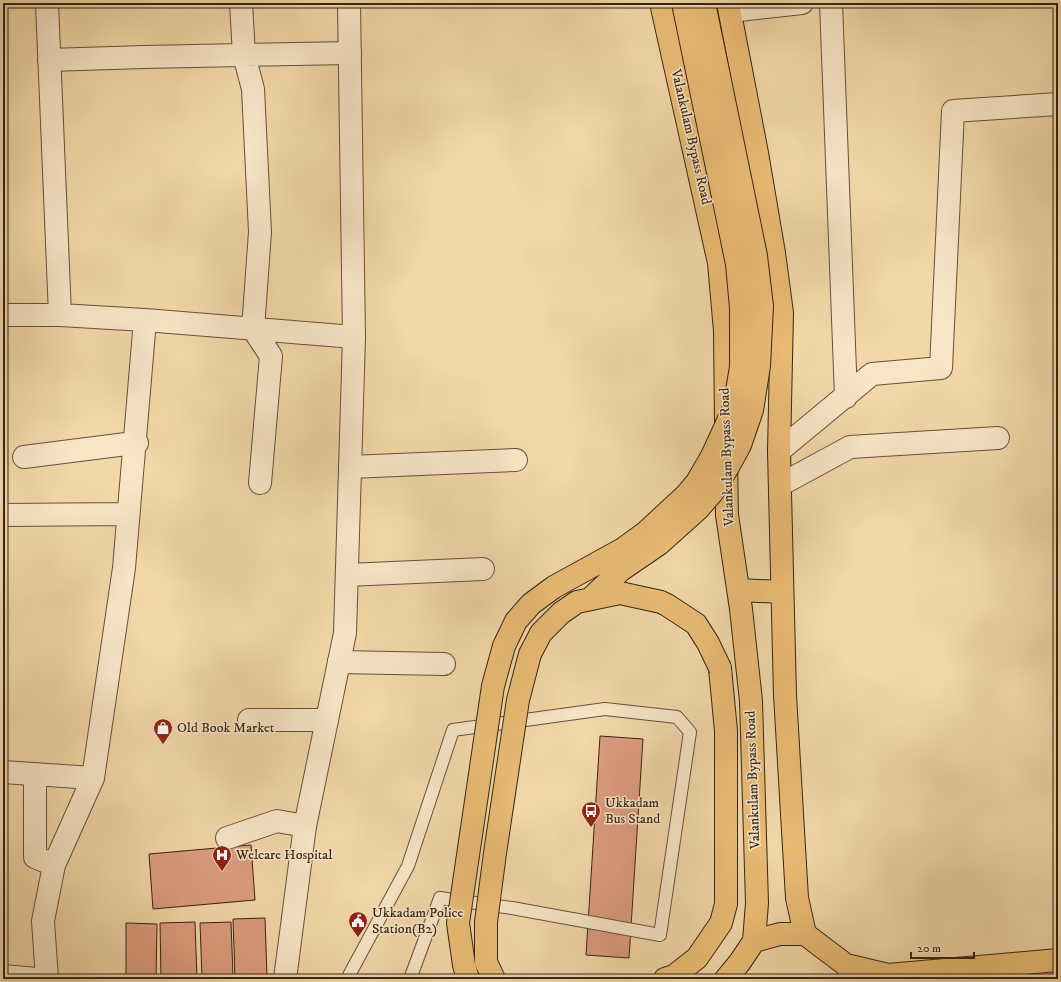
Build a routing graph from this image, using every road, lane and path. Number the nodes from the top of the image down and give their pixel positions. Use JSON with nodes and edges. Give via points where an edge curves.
{"nodes":[{"id":1,"x":46,"y":3,"type":"edge"},
{"id":2,"x":241,"y":3,"type":"edge"},
{"id":3,"x":349,"y":3,"type":"edge"},
{"id":4,"x":661,"y":3,"type":"edge"},
{"id":5,"x":683,"y":3,"type":"edge"},
{"id":6,"x":704,"y":3,"type":"edge"},
{"id":7,"x":802,"y":3,"type":"edge"},
{"id":8,"x":831,"y":3,"type":"edge"},
{"id":9,"x":729,"y":7,"type":"edge"},
{"id":10,"x":350,"y":53,"type":"junction"},
{"id":11,"x":244,"y":55,"type":"junction"},
{"id":12,"x":49,"y":60,"type":"junction"},
{"id":13,"x":1058,"y":104,"type":"edge"},
{"id":14,"x":3,"y":315,"type":"edge"},
{"id":15,"x":60,"y":315,"type":"junction"},
{"id":16,"x":145,"y":320,"type":"junction"},
{"id":17,"x":253,"y":329,"type":"junction"},
{"id":18,"x":354,"y":337,"type":"junction"},
{"id":19,"x":846,"y":396,"type":"junction"},
{"id":20,"x":998,"y":438,"type":"dead end"},
{"id":21,"x":136,"y":443,"type":"junction"},
{"id":22,"x":779,"y":451,"type":"junction"},
{"id":23,"x":24,"y":456,"type":"dead end"},
{"id":24,"x":516,"y":460,"type":"dead end"},
{"id":25,"x":350,"y":466,"type":"junction"},
{"id":26,"x":260,"y":483,"type":"dead end"},
{"id":27,"x":780,"y":485,"type":"junction"},
{"id":28,"x":128,"y":514,"type":"junction"},
{"id":29,"x":3,"y":515,"type":"edge"},
{"id":30,"x":483,"y":569,"type":"dead end"},
{"id":31,"x":347,"y":575,"type":"junction"},
{"id":32,"x":739,"y":590,"type":"junction"},
{"id":33,"x":782,"y":592,"type":"junction"},
{"id":34,"x":590,"y":599,"type":"junction"},
{"id":35,"x":339,"y":662,"type":"junction"},
{"id":36,"x":444,"y":664,"type":"dead end"},
{"id":37,"x":249,"y":720,"type":"dead end"},
{"id":38,"x":327,"y":720,"type":"junction"},
{"id":39,"x":3,"y":772,"type":"edge"},
{"id":40,"x":35,"y":774,"type":"junction"},
{"id":41,"x":93,"y":778,"type":"junction"},
{"id":42,"x":305,"y":826,"type":"junction"},
{"id":43,"x":227,"y":838,"type":"dead end"},
{"id":44,"x":54,"y":865,"type":"junction"},
{"id":45,"x":805,"y":934,"type":"junction"},
{"id":46,"x":754,"y":941,"type":"junction"},
{"id":47,"x":1058,"y":960,"type":"edge"},
{"id":48,"x":3,"y":976,"type":"edge"},
{"id":49,"x":37,"y":979,"type":"edge"},
{"id":50,"x":46,"y":979,"type":"edge"},
{"id":51,"x":285,"y":979,"type":"edge"},
{"id":52,"x":347,"y":979,"type":"edge"},
{"id":53,"x":410,"y":979,"type":"edge"},
{"id":54,"x":468,"y":979,"type":"edge"},
{"id":55,"x":494,"y":979,"type":"edge"},
{"id":56,"x":665,"y":979,"type":"edge"},
{"id":57,"x":726,"y":979,"type":"edge"}],
"edges":[{"from":1,"to":12,"type":"street"},
{"from":2,"to":11,"type":"street"},
{"from":3,"to":10,"type":"street"},
{"from":4,"to":32,"type":"main road","name":"Valankulam Bypass Road","via":[[719,262],[725,331],[727,515]]},
{"from":5,"to":54,"type":"main road","bridge":true,"via":[[738,264],[741,367],[734,408],[712,456],[686,496],[645,533],[623,549],[554,587],[516,620],[504,646],[493,686],[458,923]]},
{"from":6,"to":34,"type":"main road","bridge":true,"via":[[756,256],[762,306],[759,366],[752,410],[740,445],[728,467],[698,509],[659,544],[621,570]]},
{"from":7,"to":9,"type":"street"},
{"from":8,"to":19,"type":"street"},
{"from":9,"to":22,"type":"main road","via":[[757,154],[782,313]]},
{"from":10,"to":11,"type":"street"},
{"from":10,"to":18,"type":"street"},
{"from":11,"to":12,"type":"street"},
{"from":11,"to":17,"type":"street","via":[[253,90],[260,232]]},
{"from":12,"to":15,"type":"street"},
{"from":13,"to":19,"type":"street","via":[[953,111],[941,368],[872,374]]},
{"from":14,"to":15,"type":"street"},
{"from":15,"to":16,"type":"street"},
{"from":16,"to":17,"type":"street"},
{"from":16,"to":21,"type":"street"},
{"from":17,"to":18,"type":"street"},
{"from":17,"to":26,"type":"street","via":[[271,356]]},
{"from":18,"to":25,"type":"street"},
{"from":19,"to":22,"type":"street"},
{"from":20,"to":27,"type":"street","via":[[850,446]]},
{"from":21,"to":23,"type":"street"},
{"from":21,"to":28,"type":"street"},
{"from":22,"to":27,"type":"main road"},
{"from":24,"to":25,"type":"street"},
{"from":25,"to":31,"type":"street"},
{"from":27,"to":33,"type":"main road"},
{"from":28,"to":29,"type":"street"},
{"from":28,"to":41,"type":"street","via":[[124,568]]},
{"from":30,"to":31,"type":"street"},
{"from":31,"to":35,"type":"street","via":[[345,633]]},
{"from":32,"to":33,"type":"main road"},
{"from":32,"to":46,"type":"main road","name":"Valankulam Bypass Road","via":[[751,701],[757,903]]},
{"from":33,"to":45,"type":"main road","via":[[797,898]]},
{"from":34,"to":55,"type":"main road","bridge":true,"via":[[577,602],[540,633],[530,654],[520,692],[486,922],[486,962]]},
{"from":34,"to":56,"type":"main road","bridge":true,"via":[[620,593],[668,605],[696,624],[720,668],[726,731],[726,904],[721,923],[697,958],[674,976]]},
{"from":35,"to":36,"type":"street"},
{"from":35,"to":38,"type":"street"},
{"from":37,"to":38,"type":"street"},
{"from":38,"to":42,"type":"street"},
{"from":39,"to":40,"type":"street"},
{"from":40,"to":41,"type":"street"},
{"from":40,"to":44,"type":"street","via":[[35,857]]},
{"from":41,"to":44,"type":"street"},
{"from":42,"to":43,"type":"street","via":[[277,821]]},
{"from":42,"to":51,"type":"street"},
{"from":44,"to":50,"type":"street","via":[[43,921]]},
{"from":45,"to":46,"type":"main road","via":[[780,934]]},
{"from":45,"to":47,"type":"main road","via":[[846,965],[888,975]]},
{"from":46,"to":57,"type":"main road"},
{"from":48,"to":49,"type":"street"},
{"from":52,"to":53,"type":"lane","via":[[408,866],[453,730],[605,709],[677,717],[690,732],[660,935],[512,908],[440,898]]}]}
